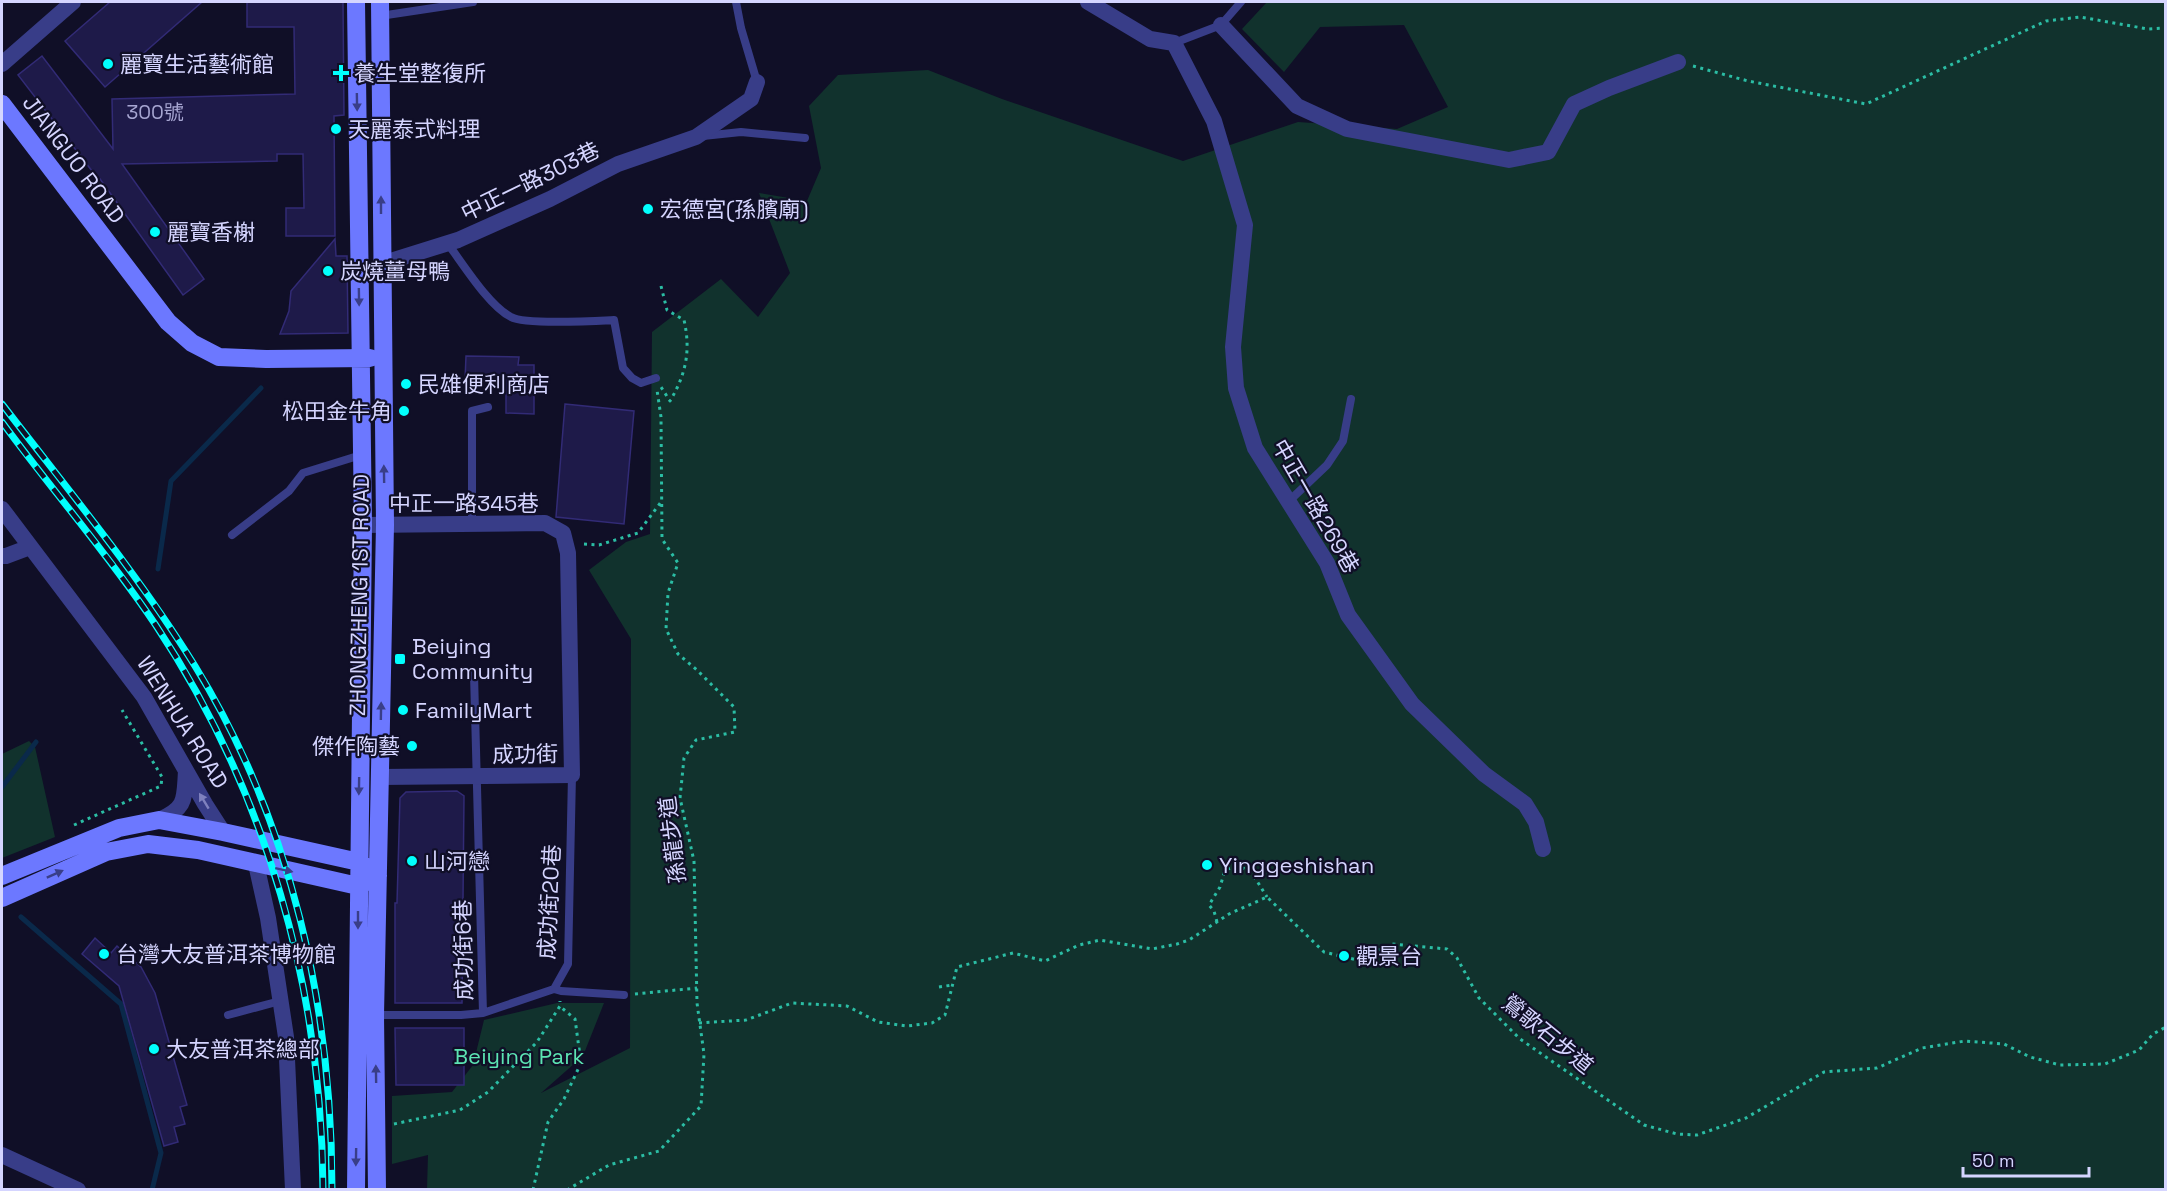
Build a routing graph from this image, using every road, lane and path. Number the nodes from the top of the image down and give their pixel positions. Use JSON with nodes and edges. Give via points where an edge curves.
{"nodes":[{"id":1,"x":73,"y":2,"type":"edge"},
{"id":2,"x":356,"y":2,"type":"edge"},
{"id":3,"x":473,"y":2,"type":"edge"},
{"id":4,"x":736,"y":2,"type":"edge"},
{"id":5,"x":1088,"y":2,"type":"edge"},
{"id":6,"x":1241,"y":2,"type":"edge"},
{"id":7,"x":380,"y":9,"type":"edge"},
{"id":8,"x":1221,"y":25,"type":"junction"},
{"id":9,"x":2166,"y":28,"type":"edge"},
{"id":10,"x":1174,"y":43,"type":"junction"},
{"id":11,"x":1678,"y":62,"type":"joint"},
{"id":12,"x":2,"y":63,"type":"edge"},
{"id":13,"x":757,"y":82,"type":"joint"},
{"id":14,"x":2,"y":104,"type":"edge"},
{"id":15,"x":696,"y":136,"type":"junction"},
{"id":16,"x":805,"y":138,"type":"dead end"},
{"id":17,"x":448,"y":244,"type":"junction"},
{"id":18,"x":381,"y":264,"type":"junction"},
{"id":19,"x":661,"y":286,"type":"dead end"},
{"id":20,"x":383,"y":357,"type":"junction"},
{"id":21,"x":360,"y":358,"type":"junction"},
{"id":22,"x":656,"y":378,"type":"junction"},
{"id":23,"x":1351,"y":399,"type":"dead end"},
{"id":24,"x":488,"y":407,"type":"dead end"},
{"id":25,"x":362,"y":455,"type":"junction"},
{"id":26,"x":663,"y":501,"type":"junction"},
{"id":27,"x":1288,"y":502,"type":"junction"},
{"id":28,"x":2,"y":509,"type":"edge"},
{"id":29,"x":472,"y":524,"type":"junction"},
{"id":30,"x":363,"y":525,"type":"junction"},
{"id":31,"x":385,"y":525,"type":"junction"},
{"id":32,"x":232,"y":535,"type":"dead end"},
{"id":33,"x":564,"y":537,"type":"junction"},
{"id":34,"x":30,"y":547,"type":"junction"},
{"id":35,"x":2,"y":556,"type":"edge"},
{"id":36,"x":474,"y":674,"type":"dead end"},
{"id":37,"x":122,"y":710,"type":"dead end"},
{"id":38,"x":186,"y":770,"type":"junction"},
{"id":39,"x":572,"y":775,"type":"junction"},
{"id":40,"x":380,"y":777,"type":"junction"},
{"id":41,"x":478,"y":777,"type":"junction"},
{"id":42,"x":136,"y":797,"type":"junction"},
{"id":43,"x":140,"y":806,"type":"dead end"},
{"id":44,"x":159,"y":820,"type":"junction"},
{"id":45,"x":74,"y":825,"type":"dead end"},
{"id":46,"x":223,"y":832,"type":"junction"},
{"id":47,"x":1543,"y":849,"type":"dead end"},
{"id":48,"x":358,"y":862,"type":"junction"},
{"id":49,"x":256,"y":864,"type":"junction"},
{"id":50,"x":2,"y":876,"type":"edge"},
{"id":51,"x":378,"y":876,"type":"junction"},
{"id":52,"x":358,"y":886,"type":"junction"},
{"id":53,"x":1267,"y":897,"type":"junction"},
{"id":54,"x":2,"y":898,"type":"edge"},
{"id":55,"x":1217,"y":922,"type":"junction"},
{"id":56,"x":952,"y":985,"type":"junction"},
{"id":57,"x":939,"y":987,"type":"dead end"},
{"id":58,"x":697,"y":988,"type":"junction"},
{"id":59,"x":558,"y":990,"type":"junction"},
{"id":60,"x":624,"y":995,"type":"joint"},
{"id":61,"x":280,"y":1001,"type":"junction"},
{"id":62,"x":561,"y":1008,"type":"dead end"},
{"id":63,"x":483,"y":1013,"type":"junction"},
{"id":64,"x":228,"y":1015,"type":"dead end"},
{"id":65,"x":375,"y":1015,"type":"junction"},
{"id":66,"x":699,"y":1023,"type":"junction"},
{"id":67,"x":2166,"y":1027,"type":"edge"},
{"id":68,"x":377,"y":1133,"type":"junction"},
{"id":69,"x":2,"y":1155,"type":"edge"},
{"id":70,"x":78,"y":1190,"type":"edge"},
{"id":71,"x":293,"y":1190,"type":"edge"},
{"id":72,"x":356,"y":1190,"type":"edge"},
{"id":73,"x":377,"y":1190,"type":"edge"},
{"id":74,"x":533,"y":1190,"type":"edge"},
{"id":75,"x":567,"y":1190,"type":"edge"}],
"edges":[{"from":1,"to":12,"type":"street"},
{"from":2,"to":21,"type":"main road","name":"ZHONGZHENG 1ST ROAD","one_way":true},
{"from":3,"to":7,"type":"lane"},
{"from":4,"to":13,"type":"lane"},
{"from":5,"to":10,"type":"street","via":[[1150,39]]},
{"from":6,"to":8,"type":"lane"},
{"from":18,"to":7,"type":"main road","name":"ZHONGZHENG 1ST ROAD","one_way":true},
{"from":8,"to":10,"type":"lane"},
{"from":8,"to":11,"type":"street","via":[[1298,106],[1347,129],[1509,160],[1548,152],[1574,104]]},
{"from":9,"to":11,"type":"path","via":[[2148,29],[2080,17],[2046,21],[1866,104],[1749,81]]},
{"from":10,"to":27,"type":"street","name":"中正一路269巷","via":[[1214,121],[1245,225],[1233,347],[1236,388],[1255,448]]},
{"from":13,"to":15,"type":"street","name":"中正一路303巷","via":[[751,99]]},
{"from":14,"to":21,"type":"main road","name":"JIANGUO ROAD","via":[[168,322],[192,343],[219,357]]},
{"from":15,"to":16,"type":"lane","name":"中正一路303巷","via":[[741,132]]},
{"from":15,"to":17,"type":"street","name":"中正一路303巷","via":[[618,164]]},
{"from":17,"to":18,"type":"street","name":"中正一路303巷"},
{"from":17,"to":22,"type":"lane","via":[[496,306],[513,318],[614,321],[623,368],[641,383]]},
{"from":18,"to":20,"type":"main road","name":"ZHONGZHENG 1ST ROAD"},
{"from":19,"to":22,"type":"path","via":[[667,310],[684,320],[688,336],[685,369],[670,401]]},
{"from":20,"to":21,"type":"main road","name":"JIANGUO ROAD"},
{"from":31,"to":20,"type":"main road","name":"ZHONGZHENG 1ST ROAD","one_way":true},
{"from":21,"to":25,"type":"main road","name":"ZHONGZHENG 1ST ROAD"},
{"from":22,"to":26,"type":"path","name":"孫龍步道"},
{"from":23,"to":27,"type":"lane","via":[[1343,441],[1327,465]]},
{"from":24,"to":29,"type":"lane","via":[[472,411]]},
{"from":25,"to":30,"type":"main road","name":"ZHONGZHENG 1ST ROAD"},
{"from":25,"to":32,"type":"lane","via":[[303,473],[289,491]]},
{"from":26,"to":33,"type":"path","via":[[638,533],[599,546]]},
{"from":26,"to":58,"type":"path","name":"孫龍步道","via":[[662,538],[678,563],[668,594],[666,629],[678,654],[734,707],[735,732],[696,740],[684,758],[680,798],[694,861]]},
{"from":27,"to":47,"type":"street","name":"中正一路269巷","via":[[1327,563],[1348,615],[1412,704],[1484,774],[1525,804],[1536,822]]},
{"from":28,"to":34,"type":"street","name":"WENHUA ROAD"},
{"from":29,"to":31,"type":"street","name":"中正一路345巷"},
{"from":29,"to":33,"type":"street","name":"中正一路345巷","via":[[545,523]]},
{"from":30,"to":31,"type":"street","name":"中正一路345巷"},
{"from":30,"to":48,"type":"main road","name":"ZHONGZHENG 1ST ROAD","one_way":true},
{"from":40,"to":31,"type":"main road","name":"ZHONGZHENG 1ST ROAD","one_way":true},
{"from":33,"to":39,"type":"street","name":"成功街","via":[[568,553]]},
{"from":34,"to":35,"type":"street"},
{"from":34,"to":38,"type":"street","name":"WENHUA ROAD","via":[[144,697]]},
{"from":36,"to":41,"type":"lane","name":"成功街6巷"},
{"from":37,"to":42,"type":"path","via":[[162,777],[161,786]]},
{"from":38,"to":44,"type":"street","via":[[182,805]]},
{"from":46,"to":38,"type":"street","name":"WENHUA ROAD","one_way":true},
{"from":39,"to":41,"type":"street","name":"成功街"},
{"from":39,"to":59,"type":"lane","name":"成功街20巷","via":[[568,964]]},
{"from":40,"to":41,"type":"street","name":"成功街"},
{"from":40,"to":51,"type":"main road","name":"ZHONGZHENG 1ST ROAD"},
{"from":41,"to":63,"type":"lane","name":"成功街6巷"},
{"from":42,"to":43,"type":"path"},
{"from":42,"to":45,"type":"path"},
{"from":44,"to":46,"type":"main road"},
{"from":44,"to":50,"type":"main road","via":[[119,828]]},
{"from":46,"to":48,"type":"main road"},
{"from":48,"to":51,"type":"main road"},
{"from":48,"to":52,"type":"main road","name":"ZHONGZHENG 1ST ROAD"},
{"from":49,"to":52,"type":"main road","one_way":true},
{"from":54,"to":49,"type":"main road","one_way":true,"via":[[106,852],[134,845],[198,850]]},
{"from":49,"to":61,"type":"street"},
{"from":51,"to":52,"type":"main road"},
{"from":51,"to":65,"type":"main road","name":"ZHONGZHENG 1ST ROAD"},
{"from":52,"to":72,"type":"main road","name":"ZHONGZHENG 1ST ROAD","one_way":true},
{"from":53,"to":55,"type":"path"},
{"from":53,"to":55,"type":"path","via":[[1248,870],[1236,865],[1225,870],[1209,905]]},
{"from":53,"to":67,"type":"path","name":"鶯歌石步道","via":[[1324,952],[1357,960],[1392,944],[1447,949],[1457,958],[1479,998],[1520,1039],[1644,1125],[1677,1134],[1697,1135],[1746,1118],[1824,1072],[1877,1068],[1923,1048],[1965,1041],[2004,1044],[2030,1057],[2060,1065],[2105,1064],[2139,1050],[2153,1034]]},
{"from":55,"to":56,"type":"path","via":[[1189,940],[1152,950],[1100,940],[1045,961],[1013,953],[957,967]]},
{"from":56,"to":57,"type":"path"},
{"from":56,"to":66,"type":"path","via":[[945,1015],[932,1023],[907,1026],[878,1022],[848,1006],[792,1003],[746,1020]]},
{"from":58,"to":60,"type":"path"},
{"from":58,"to":66,"type":"path","name":"孫龍步道"},
{"from":59,"to":60,"type":"lane"},
{"from":59,"to":63,"type":"lane","name":"成功街20巷"},
{"from":59,"to":68,"type":"path","via":[[560,1006],[537,1042],[488,1092],[460,1110],[399,1121]]},
{"from":61,"to":64,"type":"lane"},
{"from":61,"to":71,"type":"street","via":[[286,1037]]},
{"from":62,"to":74,"type":"path","via":[[575,1019],[581,1063],[548,1122]]},
{"from":63,"to":65,"type":"lane","name":"成功街20巷"},
{"from":68,"to":65,"type":"main road","name":"ZHONGZHENG 1ST ROAD","one_way":true},
{"from":66,"to":75,"type":"path","name":"孫龍步道","via":[[704,1054],[701,1106],[659,1151],[609,1165]]},
{"from":68,"to":73,"type":"main road","name":"ZHONGZHENG 1ST ROAD"},
{"from":69,"to":70,"type":"street"}]}
